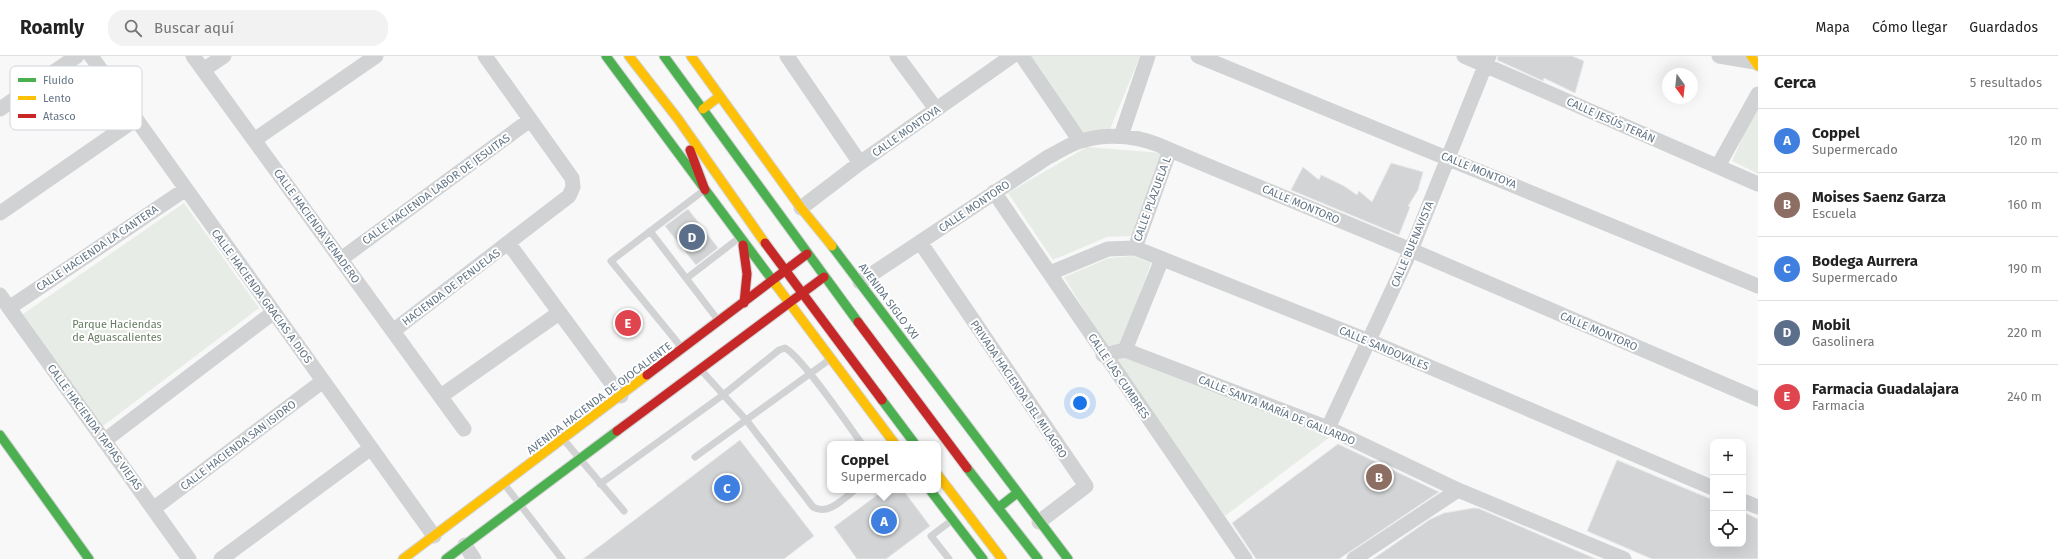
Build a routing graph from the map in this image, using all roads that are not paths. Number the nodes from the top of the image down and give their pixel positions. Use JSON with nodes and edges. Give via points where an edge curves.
{"nodes":[{"id":1,"x":77,"y":56,"type":"edge"},
{"id":2,"x":91,"y":56,"type":"edge"},
{"id":3,"x":193,"y":56,"type":"edge"},
{"id":4,"x":224,"y":56,"type":"edge"},
{"id":5,"x":376,"y":56,"type":"edge"},
{"id":6,"x":485,"y":56,"type":"edge"},
{"id":7,"x":606,"y":56,"type":"edge"},
{"id":8,"x":629,"y":56,"type":"edge"},
{"id":9,"x":664,"y":56,"type":"edge"},
{"id":10,"x":691,"y":56,"type":"edge"},
{"id":11,"x":787,"y":56,"type":"edge"},
{"id":12,"x":897,"y":56,"type":"edge"},
{"id":13,"x":1012,"y":56,"type":"edge"},
{"id":14,"x":1022,"y":56,"type":"edge"},
{"id":15,"x":1148,"y":56,"type":"edge"},
{"id":16,"x":1198,"y":56,"type":"edge"},
{"id":17,"x":1464,"y":56,"type":"edge"},
{"id":18,"x":1719,"y":56,"type":"edge"},
{"id":19,"x":1487,"y":60,"type":"edge"},
{"id":20,"x":1755,"y":61,"type":"edge"},
{"id":21,"x":62,"y":66,"type":"edge"},
{"id":22,"x":98,"y":66,"type":"edge"},
{"id":23,"x":203,"y":70,"type":"junction"},
{"id":24,"x":1758,"y":94,"type":"edge"},
{"id":25,"x":720,"y":96,"type":"junction"},
{"id":26,"x":10,"y":102,"type":"edge"},
{"id":27,"x":0,"y":109,"type":"edge"},
{"id":28,"x":703,"y":109,"type":"junction"},
{"id":29,"x":936,"y":109,"type":"junction"},
{"id":30,"x":678,"y":119,"type":"junction"},
{"id":31,"x":530,"y":120,"type":"junction"},
{"id":32,"x":142,"y":127,"type":"edge"},
{"id":33,"x":120,"y":130,"type":"edge"},
{"id":34,"x":1121,"y":136,"type":"junction"},
{"id":35,"x":254,"y":140,"type":"junction"},
{"id":36,"x":1080,"y":141,"type":"junction"},
{"id":37,"x":1170,"y":150,"type":"junction"},
{"id":38,"x":1449,"y":158,"type":"junction"},
{"id":39,"x":860,"y":163,"type":"junction"},
{"id":40,"x":1718,"y":166,"type":"junction"},
{"id":41,"x":1758,"y":184,"type":"edge"},
{"id":42,"x":186,"y":189,"type":"junction"},
{"id":43,"x":705,"y":190,"type":"junction"},
{"id":44,"x":994,"y":192,"type":"junction"},
{"id":45,"x":801,"y":208,"type":"junction"},
{"id":46,"x":0,"y":213,"type":"edge"},
{"id":47,"x":650,"y":231,"type":"junction"},
{"id":48,"x":741,"y":239,"type":"junction"},
{"id":49,"x":920,"y":242,"type":"junction"},
{"id":50,"x":509,"y":244,"type":"junction"},
{"id":51,"x":1135,"y":248,"type":"junction"},
{"id":52,"x":1411,"y":250,"type":"junction"},
{"id":53,"x":807,"y":254,"type":"junction"},
{"id":54,"x":341,"y":259,"type":"junction"},
{"id":55,"x":1162,"y":259,"type":"junction"},
{"id":56,"x":785,"y":272,"type":"junction"},
{"id":57,"x":1050,"y":272,"type":"junction"},
{"id":58,"x":687,"y":278,"type":"junction"},
{"id":59,"x":824,"y":278,"type":"junction"},
{"id":60,"x":772,"y":281,"type":"junction"},
{"id":61,"x":860,"y":282,"type":"junction"},
{"id":62,"x":1758,"y":286,"type":"edge"},
{"id":63,"x":802,"y":294,"type":"junction"},
{"id":64,"x":0,"y":295,"type":"edge"},
{"id":65,"x":744,"y":303,"type":"junction"},
{"id":66,"x":789,"y":304,"type":"junction"},
{"id":67,"x":9,"y":308,"type":"junction"},
{"id":68,"x":274,"y":312,"type":"junction"},
{"id":69,"x":559,"y":313,"type":"junction"},
{"id":70,"x":720,"y":321,"type":"junction"},
{"id":71,"x":776,"y":323,"type":"dead end"},
{"id":72,"x":795,"y":325,"type":"dead end"},
{"id":73,"x":752,"y":330,"type":"junction"},
{"id":74,"x":393,"y":331,"type":"junction"},
{"id":75,"x":810,"y":332,"type":"junction"},
{"id":76,"x":1369,"y":341,"type":"junction"},
{"id":77,"x":683,"y":349,"type":"junction"},
{"id":78,"x":1125,"y":350,"type":"junction"},
{"id":79,"x":1103,"y":355,"type":"junction"},
{"id":80,"x":830,"y":359,"type":"junction"},
{"id":81,"x":700,"y":370,"type":"junction"},
{"id":82,"x":809,"y":374,"type":"junction"},
{"id":83,"x":323,"y":381,"type":"junction"},
{"id":84,"x":723,"y":395,"type":"junction"},
{"id":85,"x":440,"y":396,"type":"junction"},
{"id":86,"x":621,"y":396,"type":"junction"},
{"id":87,"x":1758,"y":399,"type":"edge"},
{"id":88,"x":746,"y":421,"type":"junction"},
{"id":89,"x":1328,"y":428,"type":"junction"},
{"id":90,"x":464,"y":429,"type":"dead end"},
{"id":91,"x":0,"y":435,"type":"edge"},
{"id":92,"x":564,"y":439,"type":"junction"},
{"id":93,"x":104,"y":441,"type":"junction"},
{"id":94,"x":860,"y":441,"type":"edge"},
{"id":95,"x":893,"y":441,"type":"edge"},
{"id":96,"x":913,"y":441,"type":"edge"},
{"id":97,"x":371,"y":448,"type":"junction"},
{"id":98,"x":695,"y":457,"type":"dead end"},
{"id":99,"x":579,"y":460,"type":"junction"},
{"id":100,"x":941,"y":479,"type":"edge"},
{"id":101,"x":504,"y":484,"type":"junction"},
{"id":102,"x":600,"y":484,"type":"junction"},
{"id":103,"x":1710,"y":487,"type":"edge"},
{"id":104,"x":1458,"y":490,"type":"junction"},
{"id":105,"x":852,"y":493,"type":"edge"},
{"id":106,"x":932,"y":493,"type":"edge"},
{"id":107,"x":1017,"y":493,"type":"junction"},
{"id":108,"x":1746,"y":502,"type":"edge"},
{"id":109,"x":520,"y":504,"type":"junction"},
{"id":110,"x":1758,"y":507,"type":"edge"},
{"id":111,"x":998,"y":508,"type":"junction"},
{"id":112,"x":153,"y":509,"type":"junction"},
{"id":113,"x":624,"y":511,"type":"dead end"},
{"id":114,"x":953,"y":520,"type":"junction"},
{"id":115,"x":1039,"y":522,"type":"junction"},
{"id":116,"x":434,"y":536,"type":"junction"},
{"id":117,"x":465,"y":545,"type":"junction"},
{"id":118,"x":89,"y":559,"type":"edge"},
{"id":119,"x":189,"y":559,"type":"edge"},
{"id":120,"x":221,"y":559,"type":"edge"},
{"id":121,"x":403,"y":559,"type":"edge"},
{"id":122,"x":446,"y":559,"type":"edge"},
{"id":123,"x":474,"y":559,"type":"edge"},
{"id":124,"x":562,"y":559,"type":"edge"},
{"id":125,"x":949,"y":559,"type":"edge"},
{"id":126,"x":983,"y":559,"type":"edge"},
{"id":127,"x":1002,"y":559,"type":"edge"},
{"id":128,"x":1038,"y":559,"type":"edge"},
{"id":129,"x":1068,"y":559,"type":"edge"},
{"id":130,"x":1245,"y":559,"type":"edge"},
{"id":131,"x":1354,"y":559,"type":"edge"},
{"id":132,"x":1624,"y":559,"type":"edge"}],
"edges":[{"from":1,"to":21,"type":"street"},
{"from":2,"to":22,"type":"street","name":"CALLE HACIENDA GRACIAS A DIOS"},
{"from":3,"to":23,"type":"street","name":"CALLE HACIENDA VENADERO"},
{"from":4,"to":23,"type":"street"},
{"from":5,"to":35,"type":"street"},
{"from":6,"to":31,"type":"street","name":"HACIENDA DE PENUELAS"},
{"from":7,"to":43,"type":"main road"},
{"from":8,"to":30,"type":"main road"},
{"from":9,"to":28,"type":"main road"},
{"from":10,"to":25,"type":"main road","name":"AVENIDA SIGLO XXI"},
{"from":11,"to":39,"type":"street"},
{"from":12,"to":29,"type":"street"},
{"from":13,"to":29,"type":"street","name":"CALLE MONTOYA"},
{"from":14,"to":36,"type":"street"},
{"from":15,"to":34,"type":"street"},
{"from":16,"to":38,"type":"street","name":"CALLE MONTOYA"},
{"from":17,"to":19,"type":"street","name":"CALLE JESÚS TERÁN"},
{"from":18,"to":20,"type":"street"},
{"from":19,"to":38,"type":"street","name":"CALLE BUENAVISTA"},
{"from":19,"to":40,"type":"street","name":"CALLE JESÚS TERÁN"},
{"from":23,"to":35,"type":"street","name":"CALLE HACIENDA VENADERO"},
{"from":24,"to":40,"type":"street"},
{"from":25,"to":28,"type":"main road"},
{"from":25,"to":45,"type":"main road","name":"AVENIDA SIGLO XXI"},
{"from":26,"to":27,"type":"street"},
{"from":28,"to":53,"type":"main road"},
{"from":29,"to":39,"type":"street","name":"CALLE MONTOYA"},
{"from":30,"to":43,"type":"main road"},
{"from":30,"to":56,"type":"main road"},
{"from":31,"to":50,"type":"street","name":"HACIENDA DE PENUELAS","via":[[572,178],[573,187],[569,196]]},
{"from":31,"to":54,"type":"street","name":"CALLE HACIENDA LABOR DE JESUITAS"},
{"from":32,"to":42,"type":"street","name":"CALLE HACIENDA GRACIAS A DIOS"},
{"from":33,"to":46,"type":"street"},
{"from":34,"to":36,"type":"street","name":"CALLE MONTORO"},
{"from":34,"to":37,"type":"street","name":"CALLE MONTORO","via":[[1155,142]]},
{"from":35,"to":54,"type":"street","name":"CALLE HACIENDA VENADERO"},
{"from":36,"to":44,"type":"street","name":"CALLE MONTORO","via":[[1048,157]]},
{"from":37,"to":51,"type":"street","name":"CALLE PLAZUELA L"},
{"from":37,"to":52,"type":"street","name":"CALLE MONTORO"},
{"from":38,"to":52,"type":"street","name":"CALLE BUENAVISTA"},
{"from":38,"to":62,"type":"street","name":"CALLE MONTOYA"},
{"from":39,"to":45,"type":"street","name":"CALLE MONTOYA"},
{"from":40,"to":41,"type":"street","name":"CALLE JESÚS TERÁN"},
{"from":42,"to":67,"type":"street","name":"CALLE HACIENDA LA CANTERA"},
{"from":42,"to":68,"type":"street","name":"CALLE HACIENDA GRACIAS A DIOS"},
{"from":43,"to":47,"type":"lane"},
{"from":43,"to":48,"type":"main road"},
{"from":44,"to":49,"type":"street","name":"CALLE MONTORO"},
{"from":44,"to":57,"type":"street","name":"CALLE LAS CUMBRES"},
{"from":45,"to":61,"type":"main road","name":"AVENIDA SIGLO XXI"},
{"from":47,"to":58,"type":"lane"},
{"from":47,"to":77,"type":"lane","via":[[611,261]]},
{"from":48,"to":58,"type":"lane"},
{"from":48,"to":60,"type":"main road"},
{"from":48,"to":65,"type":"main road","via":[[748,270]]},
{"from":49,"to":61,"type":"street","name":"CALLE MONTORO"},
{"from":49,"to":115,"type":"street","name":"PRIVADA HACIENDA DEL MILAGRO","via":[[1086,486]]},
{"from":50,"to":69,"type":"street"},
{"from":50,"to":74,"type":"street","name":"HACIENDA DE PENUELAS"},
{"from":51,"to":55,"type":"street","name":"CALLE SANDOVALES"},
{"from":51,"to":57,"type":"street","name":"CALLE SANDOVALES","via":[[1108,249]]},
{"from":52,"to":76,"type":"street","name":"CALLE BUENAVISTA"},
{"from":52,"to":87,"type":"street","name":"CALLE MONTORO"},
{"from":53,"to":56,"type":"main road","name":"AVENIDA HACIENDA DE OJOCALIENTE"},
{"from":53,"to":59,"type":"main road"},
{"from":54,"to":74,"type":"street","name":"CALLE HACIENDA VENADERO"},
{"from":55,"to":76,"type":"street","name":"CALLE SANDOVALES"},
{"from":55,"to":78,"type":"street"},
{"from":56,"to":60,"type":"main road","name":"AVENIDA HACIENDA DE OJOCALIENTE"},
{"from":56,"to":63,"type":"main road"},
{"from":57,"to":79,"type":"street","name":"CALLE LAS CUMBRES"},
{"from":58,"to":70,"type":"lane"},
{"from":59,"to":63,"type":"main road"},
{"from":59,"to":111,"type":"main road"},
{"from":60,"to":65,"type":"main road","name":"AVENIDA HACIENDA DE OJOCALIENTE"},
{"from":60,"to":66,"type":"main road"},
{"from":61,"to":107,"type":"main road","name":"AVENIDA SIGLO XXI"},
{"from":63,"to":66,"type":"main road"},
{"from":63,"to":96,"type":"main road"},
{"from":64,"to":67,"type":"street","name":"CALLE HACIENDA TAPIAS VIEJAS"},
{"from":65,"to":70,"type":"main road","name":"AVENIDA HACIENDA DE OJOCALIENTE"},
{"from":66,"to":73,"type":"main road"},
{"from":66,"to":75,"type":"main road"},
{"from":67,"to":93,"type":"street","name":"CALLE HACIENDA TAPIAS VIEJAS"},
{"from":68,"to":83,"type":"street","name":"CALLE HACIENDA GRACIAS A DIOS"},
{"from":68,"to":93,"type":"street"},
{"from":69,"to":85,"type":"street"},
{"from":69,"to":86,"type":"street"},
{"from":70,"to":77,"type":"main road","name":"AVENIDA HACIENDA DE OJOCALIENTE"},
{"from":71,"to":73,"type":"main road"},
{"from":72,"to":75,"type":"main road"},
{"from":73,"to":81,"type":"main road"},
{"from":74,"to":85,"type":"street","name":"CALLE HACIENDA VENADERO"},
{"from":75,"to":80,"type":"main road"},
{"from":76,"to":89,"type":"street","name":"CALLE BUENAVISTA"},
{"from":76,"to":103,"type":"street","name":"CALLE SANDOVALES"},
{"from":77,"to":86,"type":"main road","name":"AVENIDA HACIENDA DE OJOCALIENTE"},
{"from":78,"to":79,"type":"street"},
{"from":78,"to":89,"type":"street","name":"CALLE SANTA MARÍA DE GALLARDO"},
{"from":79,"to":130,"type":"street","name":"CALLE LAS CUMBRES"},
{"from":80,"to":82,"type":"lane"},
{"from":80,"to":95,"type":"main road"},
{"from":81,"to":84,"type":"lane"},
{"from":81,"to":99,"type":"main road"},
{"from":82,"to":84,"type":"lane","via":[[785,348],[778,350]]},
{"from":82,"to":88,"type":"lane"},
{"from":82,"to":94,"type":"lane"},
{"from":83,"to":97,"type":"street","name":"CALLE HACIENDA GRACIAS A DIOS"},
{"from":83,"to":112,"type":"street","name":"CALLE HACIENDA SAN ISIDRO"},
{"from":84,"to":88,"type":"lane"},
{"from":84,"to":102,"type":"lane"},
{"from":85,"to":90,"type":"street","name":"CALLE HACIENDA VENADERO"},
{"from":86,"to":92,"type":"main road","name":"AVENIDA HACIENDA DE OJOCALIENTE"},
{"from":88,"to":98,"type":"lane"},
{"from":88,"to":105,"type":"lane","via":[[813,507],[819,511],[827,510]]},
{"from":89,"to":104,"type":"street","name":"CALLE SANTA MARÍA DE GALLARDO"},
{"from":91,"to":118,"type":"main road"},
{"from":92,"to":99,"type":"lane"},
{"from":92,"to":101,"type":"main road","name":"AVENIDA HACIENDA DE OJOCALIENTE"},
{"from":93,"to":112,"type":"street","name":"CALLE HACIENDA TAPIAS VIEJAS"},
{"from":97,"to":116,"type":"street","name":"CALLE HACIENDA GRACIAS A DIOS"},
{"from":97,"to":120,"type":"street"},
{"from":99,"to":102,"type":"lane"},
{"from":99,"to":109,"type":"main road"},
{"from":100,"to":127,"type":"main road"},
{"from":101,"to":109,"type":"lane"},
{"from":101,"to":116,"type":"main road","name":"AVENIDA HACIENDA DE OJOCALIENTE"},
{"from":102,"to":113,"type":"lane"},
{"from":104,"to":131,"type":"street"},
{"from":104,"to":132,"type":"street","name":"CALLE SANTA MARÍA DE GALLARDO"},
{"from":106,"to":114,"type":"main road"},
{"from":107,"to":111,"type":"main road"},
{"from":107,"to":115,"type":"main road","name":"AVENIDA SIGLO XXI"},
{"from":108,"to":110,"type":"street"},
{"from":109,"to":117,"type":"main road"},
{"from":109,"to":124,"type":"lane"},
{"from":111,"to":128,"type":"main road"},
{"from":112,"to":119,"type":"street","name":"CALLE HACIENDA TAPIAS VIEJAS"},
{"from":114,"to":125,"type":"lane","via":[[930,536]]},
{"from":114,"to":126,"type":"main road"},
{"from":115,"to":129,"type":"main road","name":"AVENIDA SIGLO XXI"},
{"from":116,"to":121,"type":"main road","name":"AVENIDA HACIENDA DE OJOCALIENTE"},
{"from":117,"to":122,"type":"main road"},
{"from":117,"to":123,"type":"street"}]}
